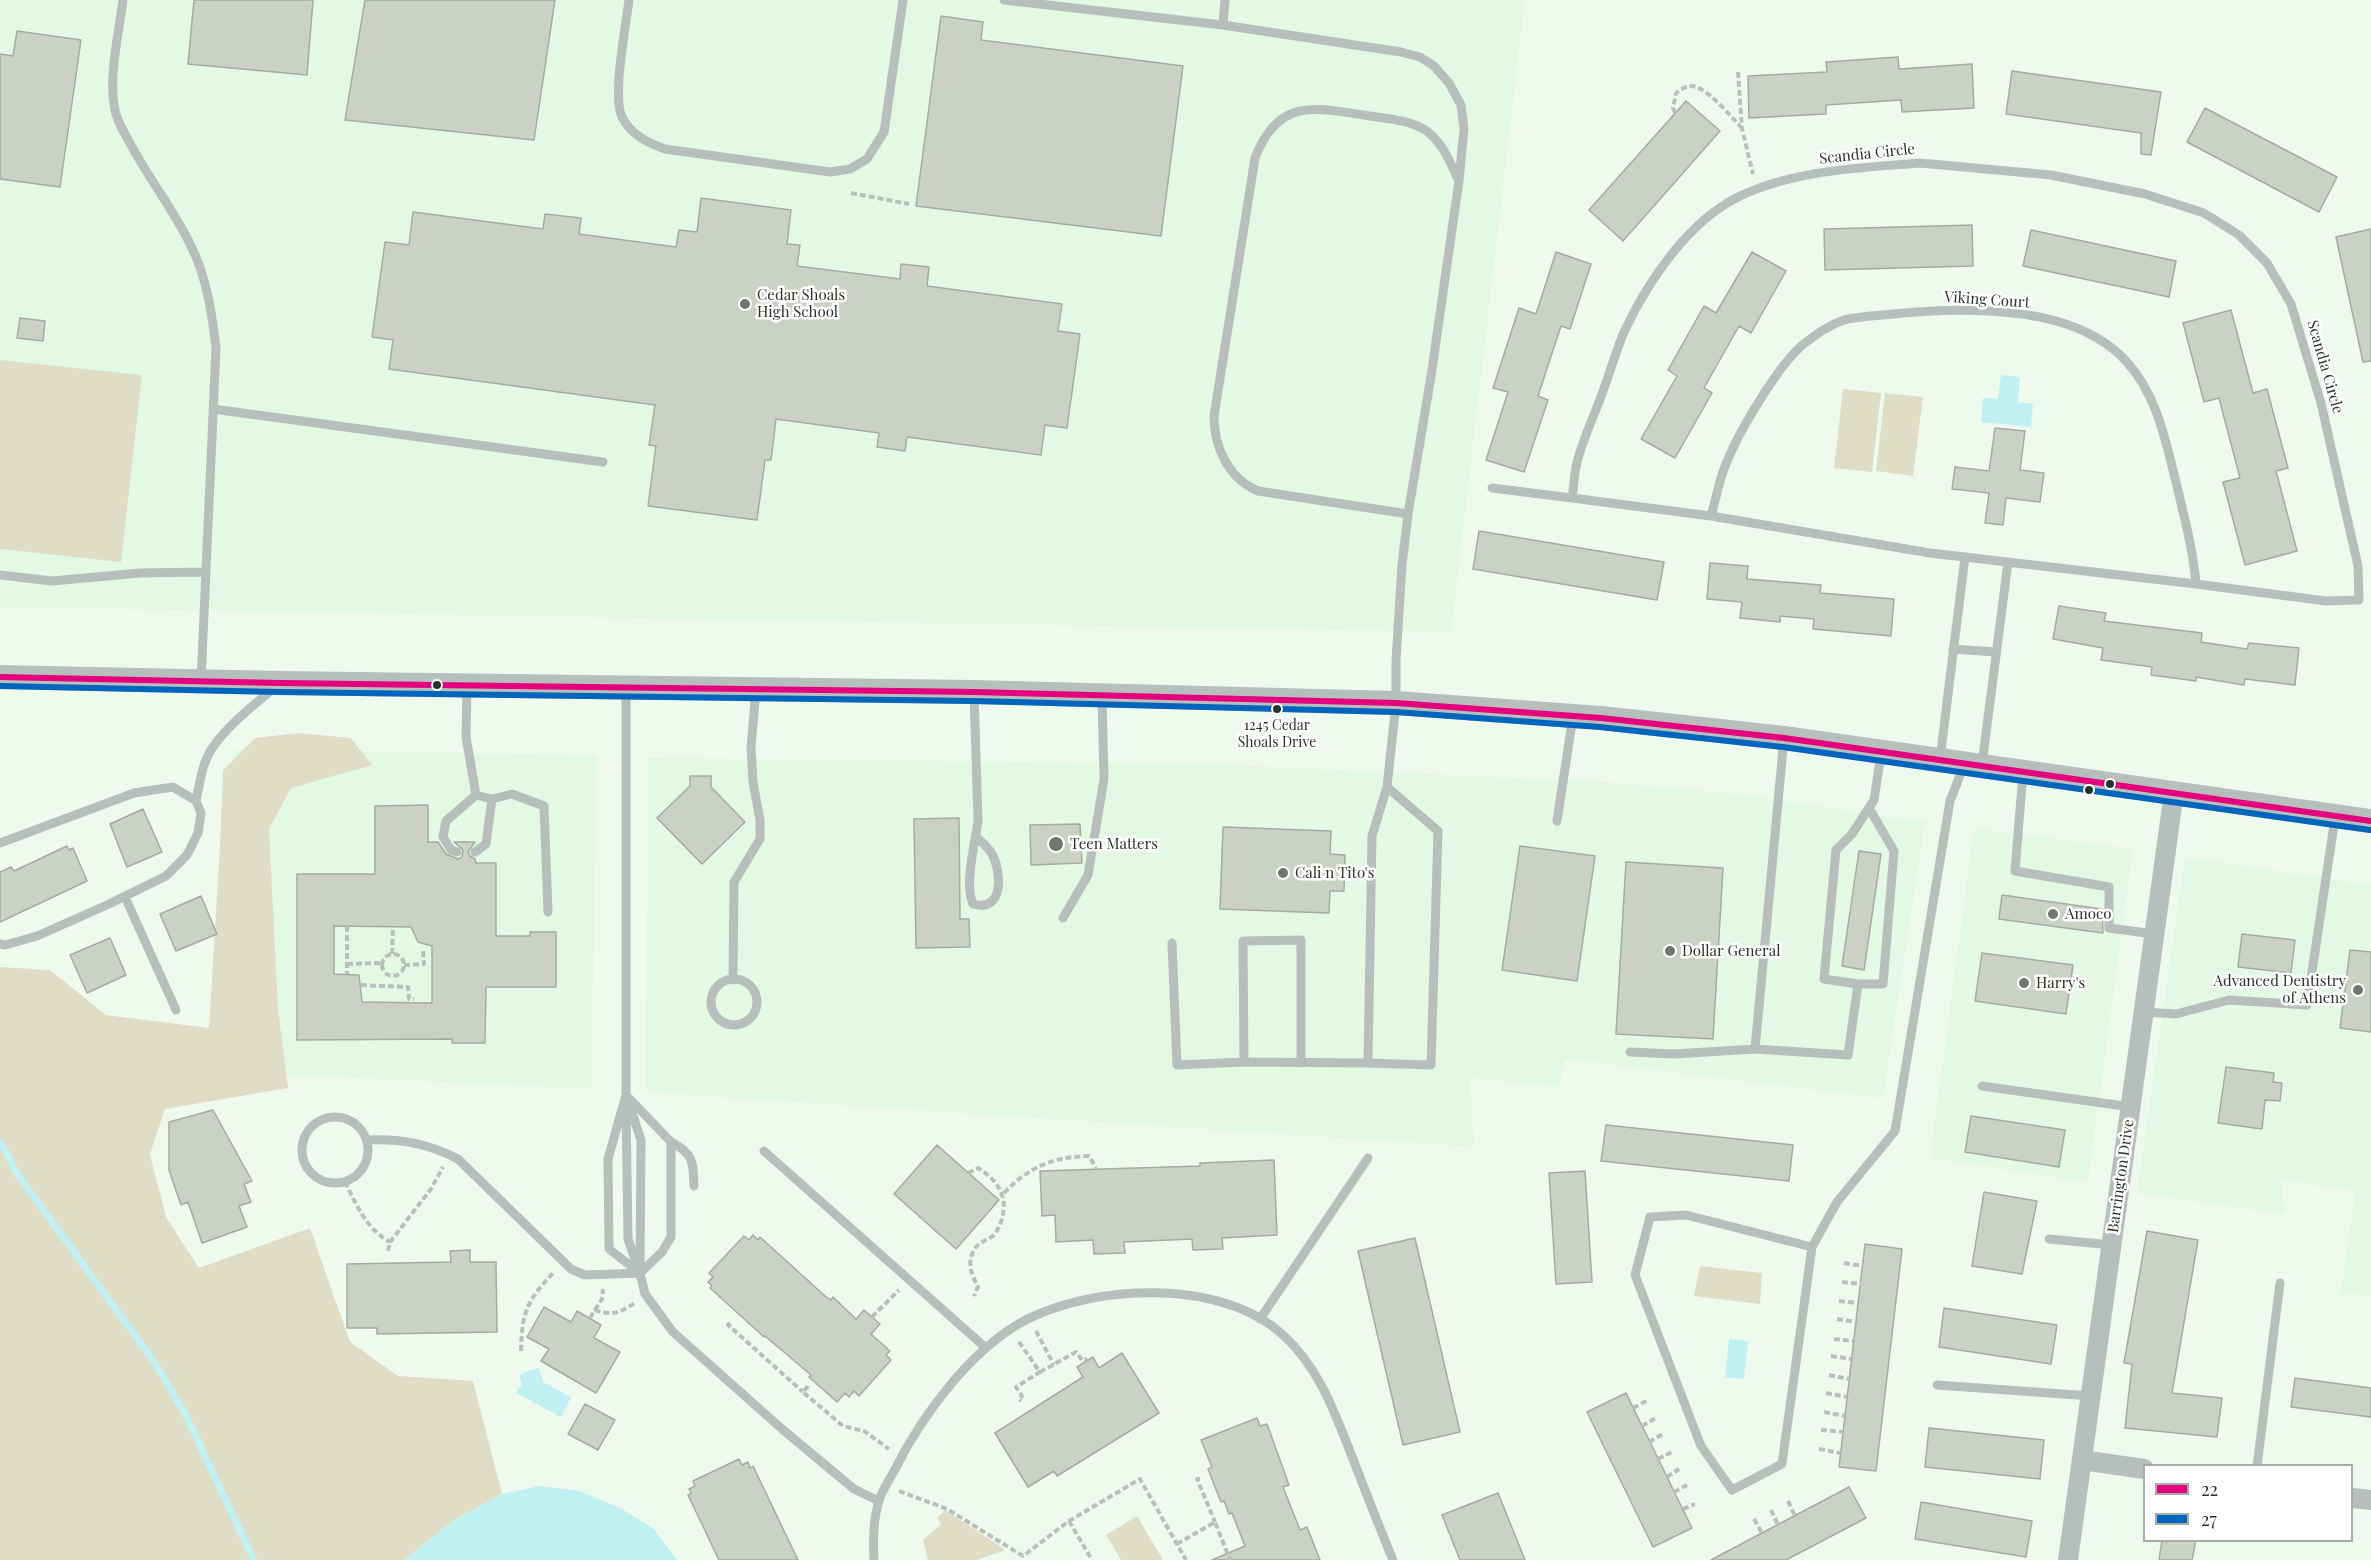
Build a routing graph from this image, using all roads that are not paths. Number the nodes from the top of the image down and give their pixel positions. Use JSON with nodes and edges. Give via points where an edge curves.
{"nodes":[{"id":1,"x":123,"y":0,"type":"edge"},
{"id":2,"x":629,"y":0,"type":"edge"},
{"id":3,"x":903,"y":0,"type":"edge"},
{"id":4,"x":1004,"y":0,"type":"edge"},
{"id":5,"x":1225,"y":0,"type":"edge"},
{"id":6,"x":1223,"y":25,"type":"junction"},
{"id":7,"x":1459,"y":181,"type":"junction"},
{"id":8,"x":213,"y":410,"type":"junction"},
{"id":9,"x":603,"y":462,"type":"dead end"},
{"id":10,"x":1492,"y":488,"type":"dead end"},
{"id":11,"x":1572,"y":498,"type":"junction"},
{"id":12,"x":1408,"y":514,"type":"junction"},
{"id":13,"x":1711,"y":516,"type":"junction"},
{"id":14,"x":1965,"y":557,"type":"junction"},
{"id":15,"x":2008,"y":562,"type":"junction"},
{"id":16,"x":206,"y":572,"type":"junction"},
{"id":17,"x":0,"y":575,"type":"edge"},
{"id":18,"x":2196,"y":584,"type":"junction"},
{"id":19,"x":1953,"y":649,"type":"junction"},
{"id":20,"x":1996,"y":652,"type":"junction"},
{"id":21,"x":0,"y":677,"type":"edge"},
{"id":22,"x":201,"y":682,"type":"junction"},
{"id":23,"x":280,"y":683,"type":"junction"},
{"id":24,"x":466,"y":685,"type":"junction"},
{"id":25,"x":626,"y":688,"type":"junction"},
{"id":26,"x":756,"y":690,"type":"junction"},
{"id":27,"x":974,"y":692,"type":"junction"},
{"id":28,"x":1102,"y":695,"type":"junction"},
{"id":29,"x":1396,"y":703,"type":"junction"},
{"id":30,"x":1573,"y":716,"type":"junction"},
{"id":31,"x":1784,"y":738,"type":"junction"},
{"id":32,"x":1881,"y":752,"type":"junction"},
{"id":33,"x":1940,"y":759,"type":"junction"},
{"id":34,"x":1973,"y":764,"type":"junction"},
{"id":35,"x":2023,"y":771,"type":"junction"},
{"id":36,"x":1387,"y":787,"type":"junction"},
{"id":37,"x":2174,"y":792,"type":"junction"},
{"id":38,"x":476,"y":795,"type":"junction"},
{"id":39,"x":492,"y":799,"type":"junction"},
{"id":40,"x":196,"y":801,"type":"junction"},
{"id":41,"x":1869,"y":808,"type":"junction"},
{"id":42,"x":2336,"y":816,"type":"junction"},
{"id":43,"x":1557,"y":821,"type":"dead end"},
{"id":44,"x":2371,"y":822,"type":"edge"},
{"id":45,"x":976,"y":837,"type":"junction"},
{"id":46,"x":0,"y":843,"type":"edge"},
{"id":47,"x":457,"y":852,"type":"dead end"},
{"id":48,"x":476,"y":852,"type":"dead end"},
{"id":49,"x":125,"y":897,"type":"junction"},
{"id":50,"x":548,"y":912,"type":"dead end"},
{"id":51,"x":1064,"y":918,"type":"dead end"},
{"id":52,"x":2154,"y":934,"type":"junction"},
{"id":53,"x":1172,"y":943,"type":"dead end"},
{"id":54,"x":0,"y":944,"type":"edge"},
{"id":55,"x":733,"y":980,"type":"junction"},
{"id":56,"x":1858,"y":984,"type":"junction"},
{"id":57,"x":176,"y":1010,"type":"dead end"},
{"id":58,"x":2144,"y":1012,"type":"junction"},
{"id":59,"x":1755,"y":1049,"type":"junction"},
{"id":60,"x":1630,"y":1052,"type":"dead end"},
{"id":61,"x":1244,"y":1062,"type":"junction"},
{"id":62,"x":1301,"y":1063,"type":"junction"},
{"id":63,"x":1368,"y":1063,"type":"junction"},
{"id":64,"x":1982,"y":1086,"type":"dead end"},
{"id":65,"x":626,"y":1095,"type":"junction"},
{"id":66,"x":2131,"y":1107,"type":"junction"},
{"id":67,"x":367,"y":1140,"type":"junction"},
{"id":68,"x":671,"y":1142,"type":"junction"},
{"id":69,"x":764,"y":1151,"type":"dead end"},
{"id":70,"x":1368,"y":1158,"type":"dead end"},
{"id":71,"x":694,"y":1186,"type":"dead end"},
{"id":72,"x":2049,"y":1239,"type":"dead end"},
{"id":73,"x":2112,"y":1245,"type":"junction"},
{"id":74,"x":1812,"y":1247,"type":"junction"},
{"id":75,"x":640,"y":1273,"type":"junction"},
{"id":76,"x":2280,"y":1283,"type":"dead end"},
{"id":77,"x":1260,"y":1319,"type":"junction"},
{"id":78,"x":986,"y":1348,"type":"junction"},
{"id":79,"x":1936,"y":1385,"type":"dead end"},
{"id":80,"x":2091,"y":1396,"type":"junction"},
{"id":81,"x":2082,"y":1460,"type":"junction"},
{"id":82,"x":2257,"y":1464,"type":"edge"},
{"id":83,"x":2143,"y":1469,"type":"edge"},
{"id":84,"x":2353,"y":1497,"type":"edge"},
{"id":85,"x":2371,"y":1500,"type":"edge"},
{"id":86,"x":879,"y":1501,"type":"junction"},
{"id":87,"x":874,"y":1560,"type":"edge"},
{"id":88,"x":1393,"y":1560,"type":"edge"},
{"id":89,"x":2068,"y":1560,"type":"edge"}],
"edges":[{"from":1,"to":8,"type":"lane","via":[[112,87],[114,106],[120,125],[191,245],[200,269],[216,348]]},
{"from":2,"to":3,"type":"lane","via":[[618,95],[621,115],[632,131],[665,150],[830,172],[850,169],[867,159],[884,132]]},
{"from":4,"to":6,"type":"lane"},
{"from":5,"to":6,"type":"lane"},
{"from":6,"to":7,"type":"lane","via":[[1401,52],[1434,66],[1461,105],[1464,129]]},
{"from":7,"to":12,"type":"lane"},
{"from":7,"to":12,"type":"lane","via":[[1440,145],[1427,131],[1407,122],[1308,108],[1275,124],[1255,158],[1215,416],[1214,433],[1220,452],[1244,485],[1258,491]]},
{"from":8,"to":9,"type":"lane"},
{"from":8,"to":16,"type":"lane"},
{"from":10,"to":11,"type":"lane"},
{"from":11,"to":13,"type":"lane","name":"Scandia Circle"},
{"from":11,"to":18,"type":"lane","name":"Scandia Circle","via":[[1577,462],[1624,332],[1677,247],[1714,212],[1757,190],[1831,170],[1920,163],[2039,174],[2145,194],[2204,213],[2239,235],[2267,263],[2291,304],[2324,414],[2358,566],[2359,600],[2326,602]]},
{"from":12,"to":29,"type":"lane"},
{"from":13,"to":14,"type":"lane","name":"Scandia Circle"},
{"from":13,"to":18,"type":"lane","name":"Viking Court","via":[[1725,465],[1744,426],[1791,357],[1823,329],[1844,320],[1917,311],[2025,316],[2056,321],[2108,344],[2138,376],[2157,412],[2168,449],[2193,549]]},
{"from":14,"to":15,"type":"lane","name":"Scandia Circle"},
{"from":14,"to":19,"type":"lane"},
{"from":15,"to":18,"type":"lane","name":"Scandia Circle"},
{"from":15,"to":20,"type":"lane"},
{"from":16,"to":17,"type":"lane","via":[[52,581]]},
{"from":16,"to":22,"type":"lane"},
{"from":19,"to":20,"type":"lane"},
{"from":19,"to":33,"type":"lane"},
{"from":20,"to":34,"type":"lane"},
{"from":21,"to":22,"type":"street"},
{"from":22,"to":23,"type":"street"},
{"from":23,"to":24,"type":"street"},
{"from":23,"to":40,"type":"lane","via":[[240,717],[212,748]]},
{"from":24,"to":25,"type":"street"},
{"from":24,"to":38,"type":"lane","via":[[466,737]]},
{"from":25,"to":26,"type":"street"},
{"from":25,"to":65,"type":"lane"},
{"from":26,"to":27,"type":"street"},
{"from":26,"to":55,"type":"lane","via":[[751,747],[760,839],[734,882]]},
{"from":27,"to":28,"type":"street"},
{"from":27,"to":45,"type":"lane"},
{"from":28,"to":29,"type":"street"},
{"from":28,"to":51,"type":"lane","via":[[1104,779],[1088,875]]},
{"from":29,"to":30,"type":"street"},
{"from":29,"to":36,"type":"lane"},
{"from":30,"to":31,"type":"street"},
{"from":30,"to":43,"type":"lane"},
{"from":31,"to":32,"type":"street"},
{"from":31,"to":59,"type":"lane"},
{"from":32,"to":33,"type":"street"},
{"from":32,"to":41,"type":"lane","via":[[1874,800]]},
{"from":33,"to":34,"type":"street"},
{"from":34,"to":35,"type":"street"},
{"from":34,"to":74,"type":"lane","via":[[1950,801],[1895,1131],[1837,1202]]},
{"from":35,"to":37,"type":"street"},
{"from":35,"to":52,"type":"lane","via":[[2015,871],[2109,887],[2109,928]]},
{"from":36,"to":63,"type":"lane","via":[[1372,836]]},
{"from":36,"to":63,"type":"lane","via":[[1438,831],[1431,1065]]},
{"from":37,"to":42,"type":"street"},
{"from":37,"to":52,"type":"street","name":"Barrington Drive"},
{"from":38,"to":39,"type":"lane"},
{"from":38,"to":47,"type":"lane","via":[[446,821],[443,837]]},
{"from":39,"to":48,"type":"lane","via":[[486,844]]},
{"from":39,"to":50,"type":"lane","via":[[512,794],[544,806]]},
{"from":40,"to":46,"type":"lane","via":[[173,786],[134,793]]},
{"from":40,"to":49,"type":"lane","via":[[201,813],[198,833],[187,855],[166,876]]},
{"from":41,"to":56,"type":"lane","via":[[1894,851],[1883,984]]},
{"from":41,"to":56,"type":"lane","via":[[1836,850],[1824,979]]},
{"from":42,"to":44,"type":"street"},
{"from":42,"to":58,"type":"lane","via":[[2307,1005],[2229,1000],[2176,1014]]},
{"from":45,"to":45,"type":"lane","via":[[969,895],[974,904],[987,905],[999,891],[996,864]]},
{"from":49,"to":54,"type":"lane","via":[[37,936]]},
{"from":49,"to":57,"type":"lane"},
{"from":52,"to":58,"type":"street","name":"Barrington Drive"},
{"from":53,"to":61,"type":"lane","via":[[1177,1065]]},
{"from":55,"to":55,"type":"lane","via":[[716,988],[711,1002],[721,1021],[736,1025],[749,1019],[756,999],[750,986]]},
{"from":56,"to":59,"type":"lane","via":[[1848,1055]]},
{"from":58,"to":66,"type":"street","name":"Barrington Drive"},
{"from":59,"to":60,"type":"lane","via":[[1674,1054]]},
{"from":61,"to":62,"type":"lane"},
{"from":61,"to":62,"type":"lane","via":[[1243,941],[1301,940]]},
{"from":62,"to":63,"type":"lane"},
{"from":64,"to":66,"type":"lane"},
{"from":65,"to":68,"type":"lane"},
{"from":65,"to":75,"type":"lane","via":[[627,1239]]},
{"from":65,"to":75,"type":"lane","via":[[641,1140]]},
{"from":65,"to":75,"type":"lane","via":[[608,1159],[609,1249]]},
{"from":66,"to":73,"type":"street","name":"Barrington Drive"},
{"from":67,"to":67,"type":"lane","via":[[350,1121],[339,1117],[320,1120],[303,1139],[302,1157],[310,1173],[327,1183],[345,1182],[358,1174],[367,1161]]},
{"from":67,"to":75,"type":"lane","via":[[413,1142],[438,1148],[458,1159],[571,1269],[585,1275]]},
{"from":68,"to":71,"type":"lane","via":[[686,1149],[693,1163]]},
{"from":68,"to":75,"type":"lane","via":[[670,1237],[662,1252]]},
{"from":69,"to":78,"type":"lane"},
{"from":70,"to":77,"type":"lane"},
{"from":72,"to":73,"type":"lane"},
{"from":73,"to":80,"type":"street","name":"Barrington Drive"},
{"from":74,"to":74,"type":"lane","via":[[1686,1215],[1650,1217],[1635,1275],[1701,1446],[1732,1490],[1782,1464]]},
{"from":75,"to":86,"type":"lane","via":[[645,1294],[673,1332],[854,1489]]},
{"from":76,"to":82,"type":"lane"},
{"from":77,"to":78,"type":"lane","via":[[1234,1305],[1196,1296],[1107,1295],[1039,1314]]},
{"from":77,"to":88,"type":"lane","via":[[1281,1333],[1303,1356],[1324,1388]]},
{"from":78,"to":86,"type":"lane","via":[[950,1386],[907,1446]]},
{"from":79,"to":80,"type":"lane"},
{"from":80,"to":81,"type":"street","name":"Barrington Drive"},
{"from":81,"to":83,"type":"street"},
{"from":81,"to":89,"type":"street","name":"Barrington Drive"},
{"from":84,"to":85,"type":"street"},
{"from":86,"to":87,"type":"lane"}]}
